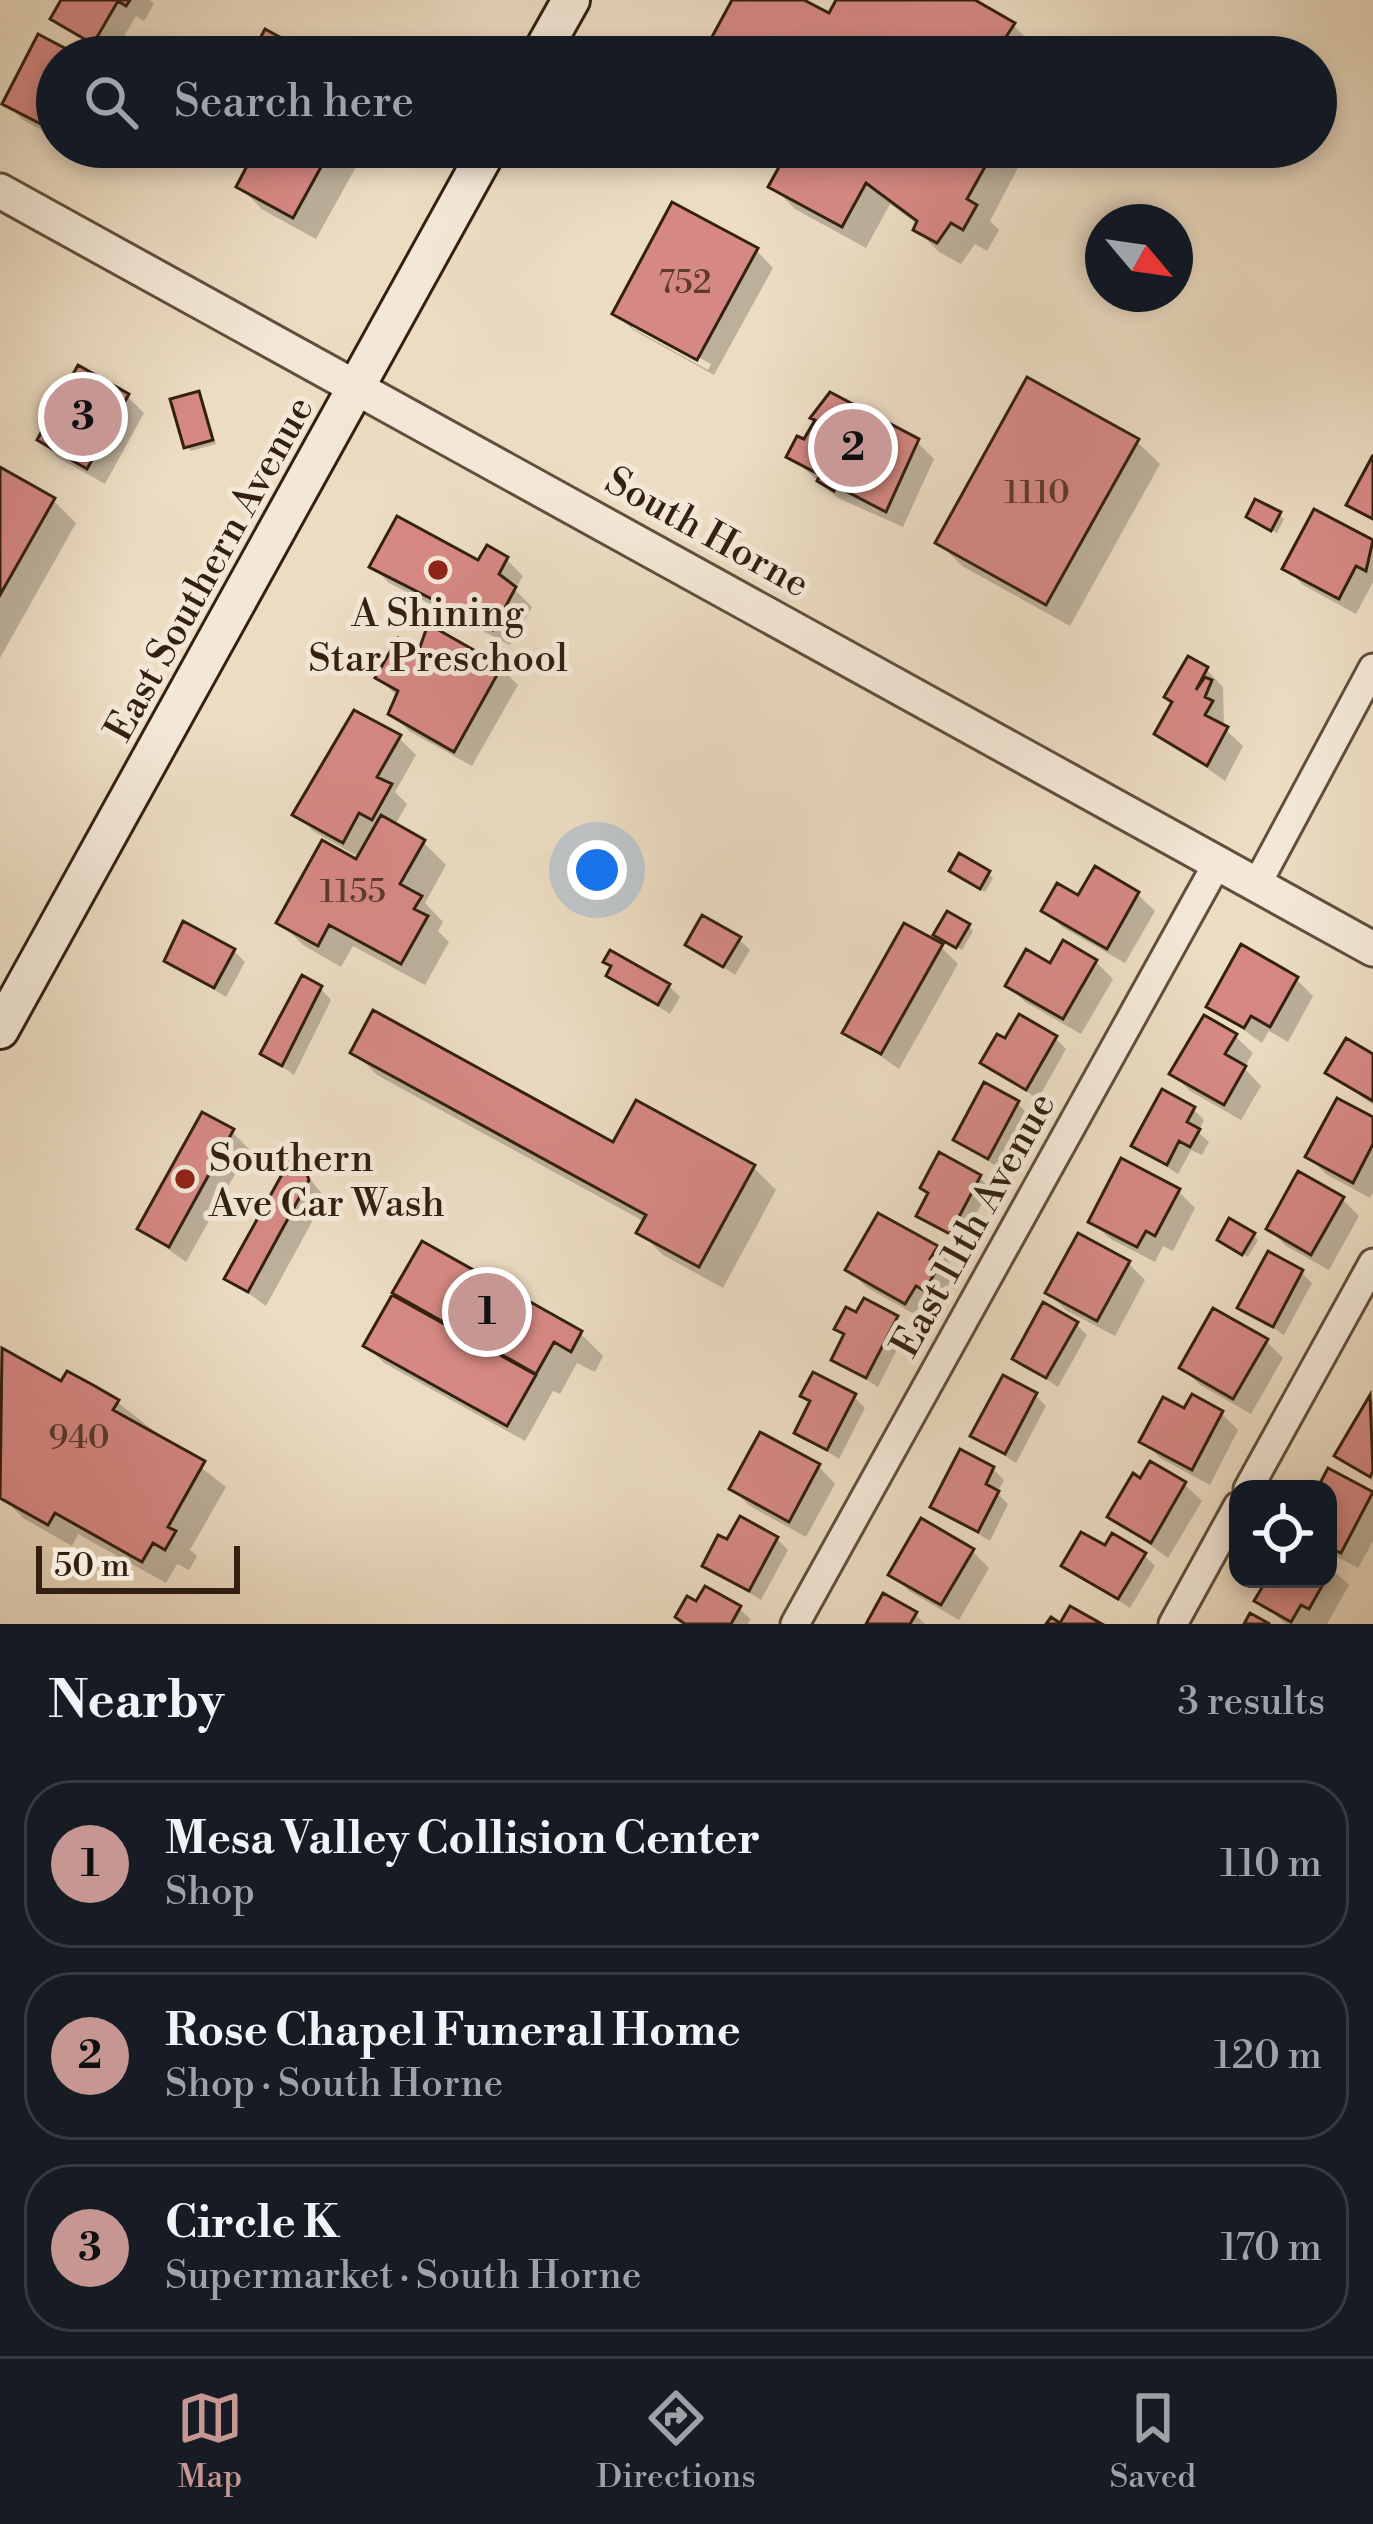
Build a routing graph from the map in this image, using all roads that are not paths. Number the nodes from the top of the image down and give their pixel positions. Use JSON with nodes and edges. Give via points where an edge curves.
{"nodes":[{"id":1,"x":571,"y":0,"type":"edge"},
{"id":2,"x":551,"y":36,"type":"edge"},
{"id":3,"x":477,"y":168,"type":"edge"},
{"id":4,"x":0,"y":190,"type":"edge"},
{"id":5,"x":357,"y":385,"type":"junction"},
{"id":6,"x":1373,"y":668,"type":"edge"},
{"id":7,"x":1218,"y":862,"type":"junction"},
{"id":8,"x":1257,"y":884,"type":"junction"},
{"id":9,"x":1373,"y":949,"type":"edge"},
{"id":10,"x":0,"y":1030,"type":"edge"},
{"id":11,"x":1373,"y":1262,"type":"edge"},
{"id":12,"x":1253,"y":1480,"type":"edge"},
{"id":13,"x":1229,"y":1522,"type":"edge"},
{"id":14,"x":795,"y":1624,"type":"edge"},
{"id":15,"x":1173,"y":1624,"type":"edge"}],
"edges":[{"from":1,"to":2,"type":"main road"},
{"from":3,"to":5,"type":"main road","name":"East Southern Avenue"},
{"from":4,"to":5,"type":"street","name":"South Horne"},
{"from":5,"to":7,"type":"street","name":"South Horne"},
{"from":5,"to":10,"type":"main road","name":"East Southern Avenue"},
{"from":6,"to":8,"type":"street"},
{"from":7,"to":8,"type":"street","name":"South Horne"},
{"from":7,"to":14,"type":"street","name":"East 11th Avenue"},
{"from":8,"to":9,"type":"street","name":"South Horne"},
{"from":11,"to":12,"type":"street"},
{"from":13,"to":15,"type":"street"}]}
